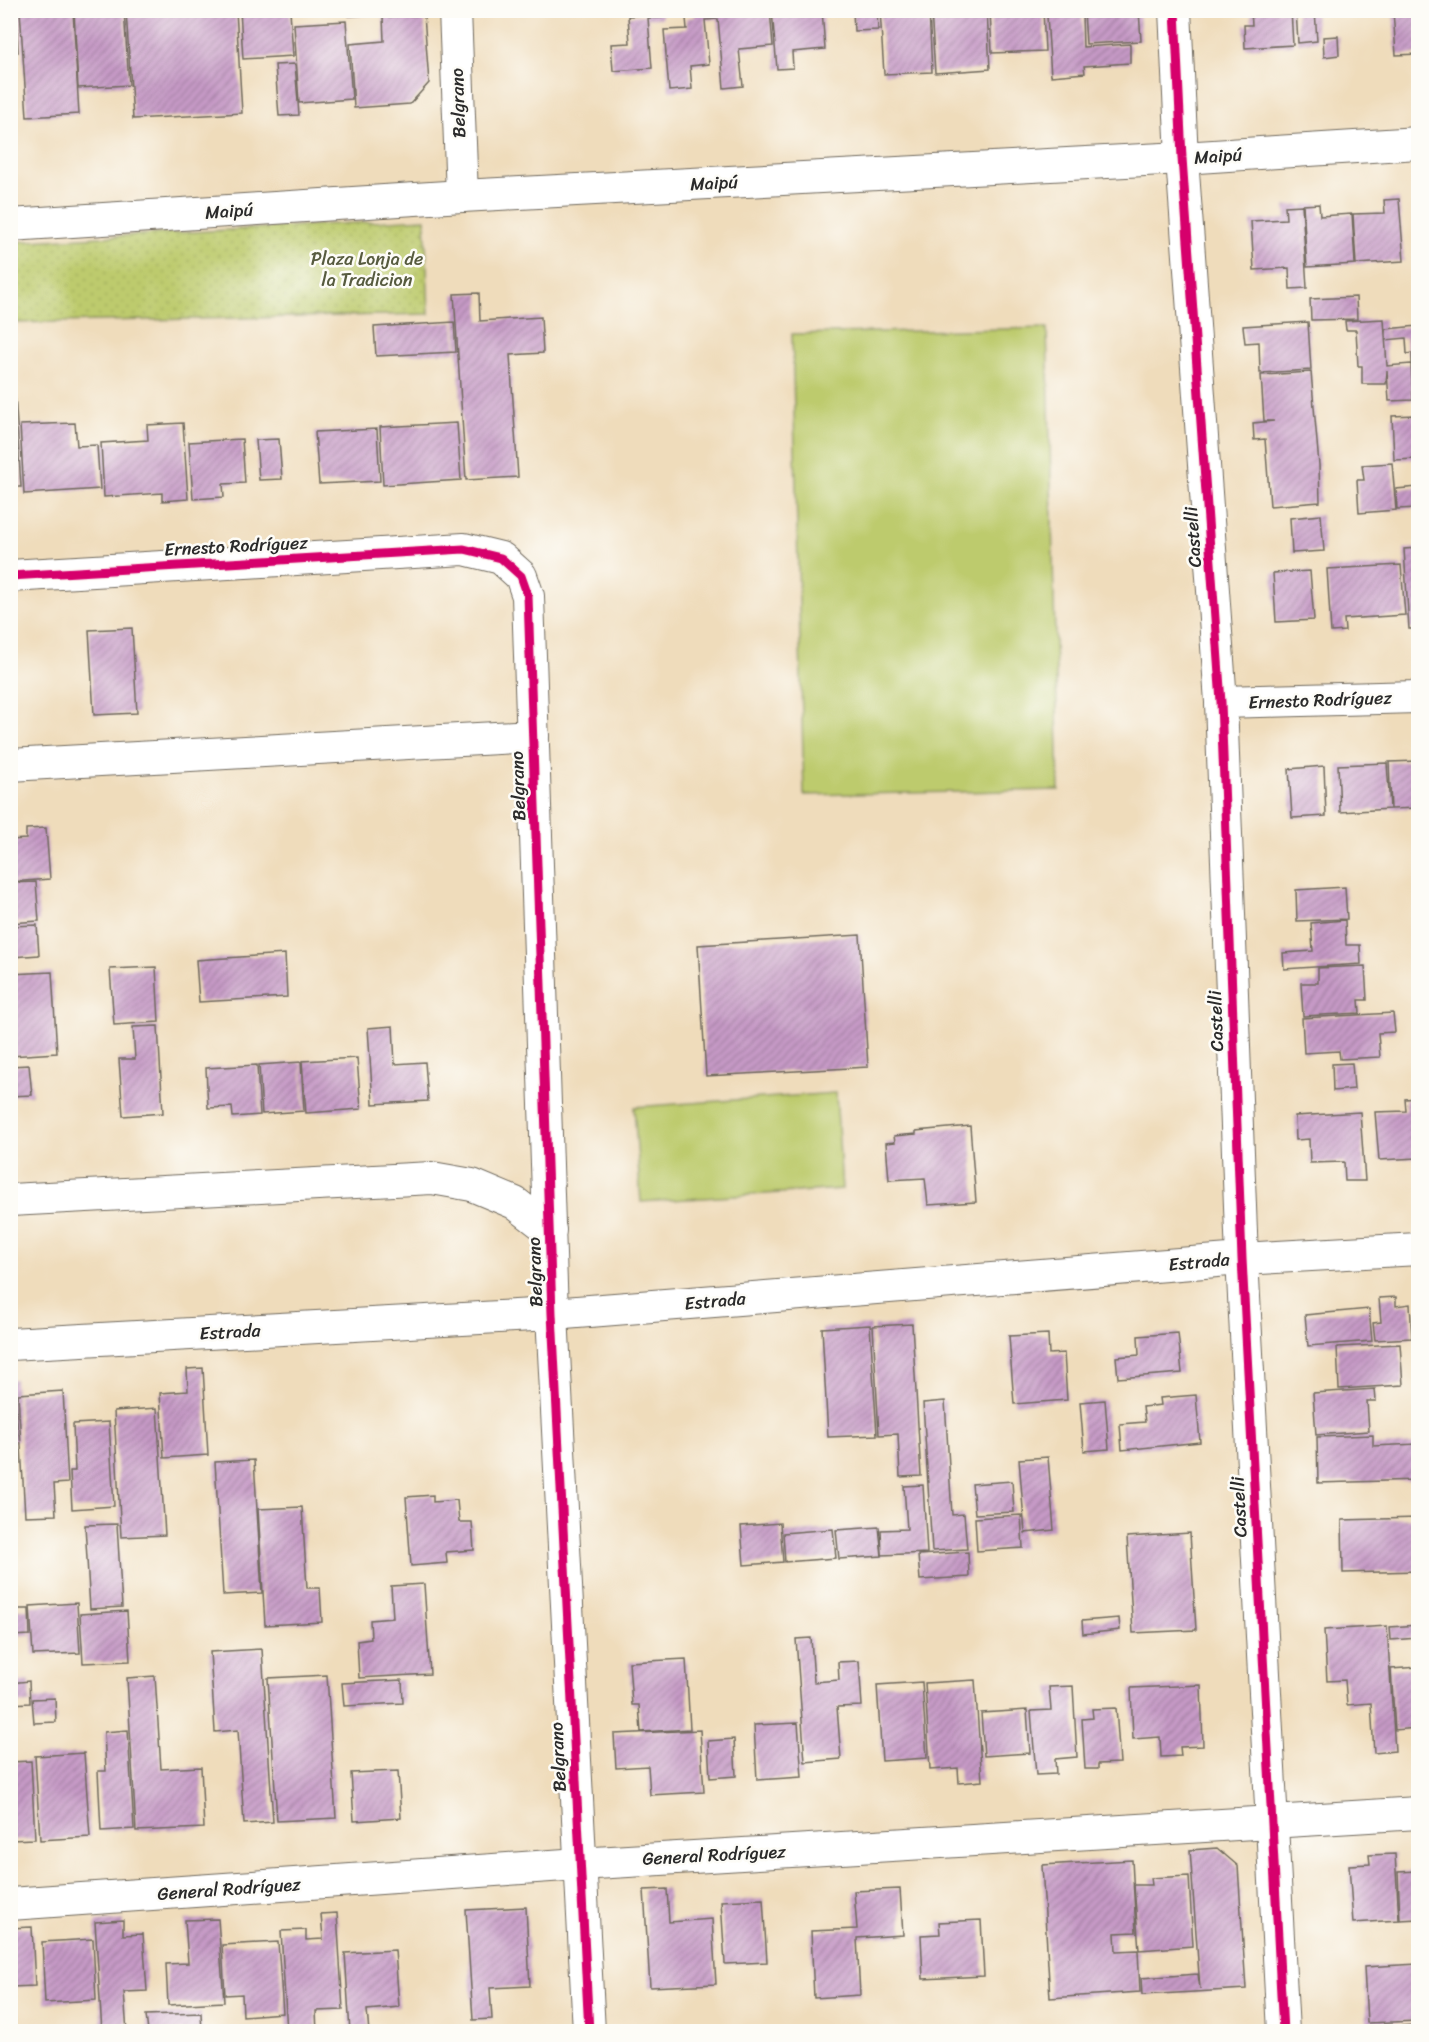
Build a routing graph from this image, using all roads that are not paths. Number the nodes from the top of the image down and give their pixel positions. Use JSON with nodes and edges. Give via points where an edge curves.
{"nodes":[{"id":1,"x":455,"y":10,"type":"edge"},
{"id":2,"x":1175,"y":10,"type":"edge"},
{"id":3,"x":1419,"y":143,"type":"edge"},
{"id":4,"x":1182,"y":158,"type":"junction"},
{"id":5,"x":462,"y":196,"type":"junction"},
{"id":6,"x":10,"y":225,"type":"edge"},
{"id":7,"x":464,"y":549,"type":"joint"},
{"id":8,"x":10,"y":576,"type":"edge"},
{"id":9,"x":1419,"y":697,"type":"edge"},
{"id":10,"x":1221,"y":702,"type":"junction"},
{"id":11,"x":533,"y":736,"type":"junction"},
{"id":12,"x":10,"y":765,"type":"edge"},
{"id":13,"x":10,"y":1200,"type":"edge"},
{"id":14,"x":550,"y":1230,"type":"junction"},
{"id":15,"x":1419,"y":1249,"type":"edge"},
{"id":16,"x":1242,"y":1259,"type":"junction"},
{"id":17,"x":552,"y":1314,"type":"junction"},
{"id":18,"x":10,"y":1344,"type":"edge"},
{"id":19,"x":1419,"y":1813,"type":"edge"},
{"id":20,"x":1273,"y":1822,"type":"junction"},
{"id":21,"x":579,"y":1864,"type":"junction"},
{"id":22,"x":10,"y":1904,"type":"edge"},
{"id":23,"x":589,"y":2031,"type":"edge"},
{"id":24,"x":1283,"y":2031,"type":"edge"}],
"edges":[{"from":1,"to":5,"type":"street","name":"Belgrano"},
{"from":2,"to":4,"type":"street","name":"Castelli"},
{"from":3,"to":4,"type":"street","name":"Maipú"},
{"from":4,"to":5,"type":"street","name":"Maipú"},
{"from":4,"to":10,"type":"street","name":"Castelli"},
{"from":5,"to":6,"type":"street","name":"Maipú"},
{"from":7,"to":8,"type":"street","name":"Ernesto Rodríguez"},
{"from":7,"to":11,"type":"street","name":"Belgrano","via":[[501,558],[521,576],[528,596]]},
{"from":9,"to":10,"type":"street","name":"Ernesto Rodríguez"},
{"from":10,"to":16,"type":"street","name":"Castelli"},
{"from":11,"to":12,"type":"street"},
{"from":11,"to":14,"type":"street","name":"Belgrano"},
{"from":13,"to":14,"type":"street","via":[[432,1178],[472,1185],[515,1203]]},
{"from":14,"to":17,"type":"street","name":"Belgrano"},
{"from":15,"to":16,"type":"street","name":"Estrada"},
{"from":16,"to":17,"type":"street","name":"Estrada"},
{"from":16,"to":20,"type":"street","name":"Castelli"},
{"from":17,"to":18,"type":"street","name":"Estrada"},
{"from":17,"to":21,"type":"street","name":"Belgrano"},
{"from":19,"to":20,"type":"street","name":"General Rodríguez"},
{"from":20,"to":21,"type":"street","name":"General Rodríguez"},
{"from":20,"to":24,"type":"street","name":"Castelli"},
{"from":21,"to":22,"type":"street","name":"General Rodríguez"},
{"from":21,"to":23,"type":"street","name":"Belgrano"}]}
